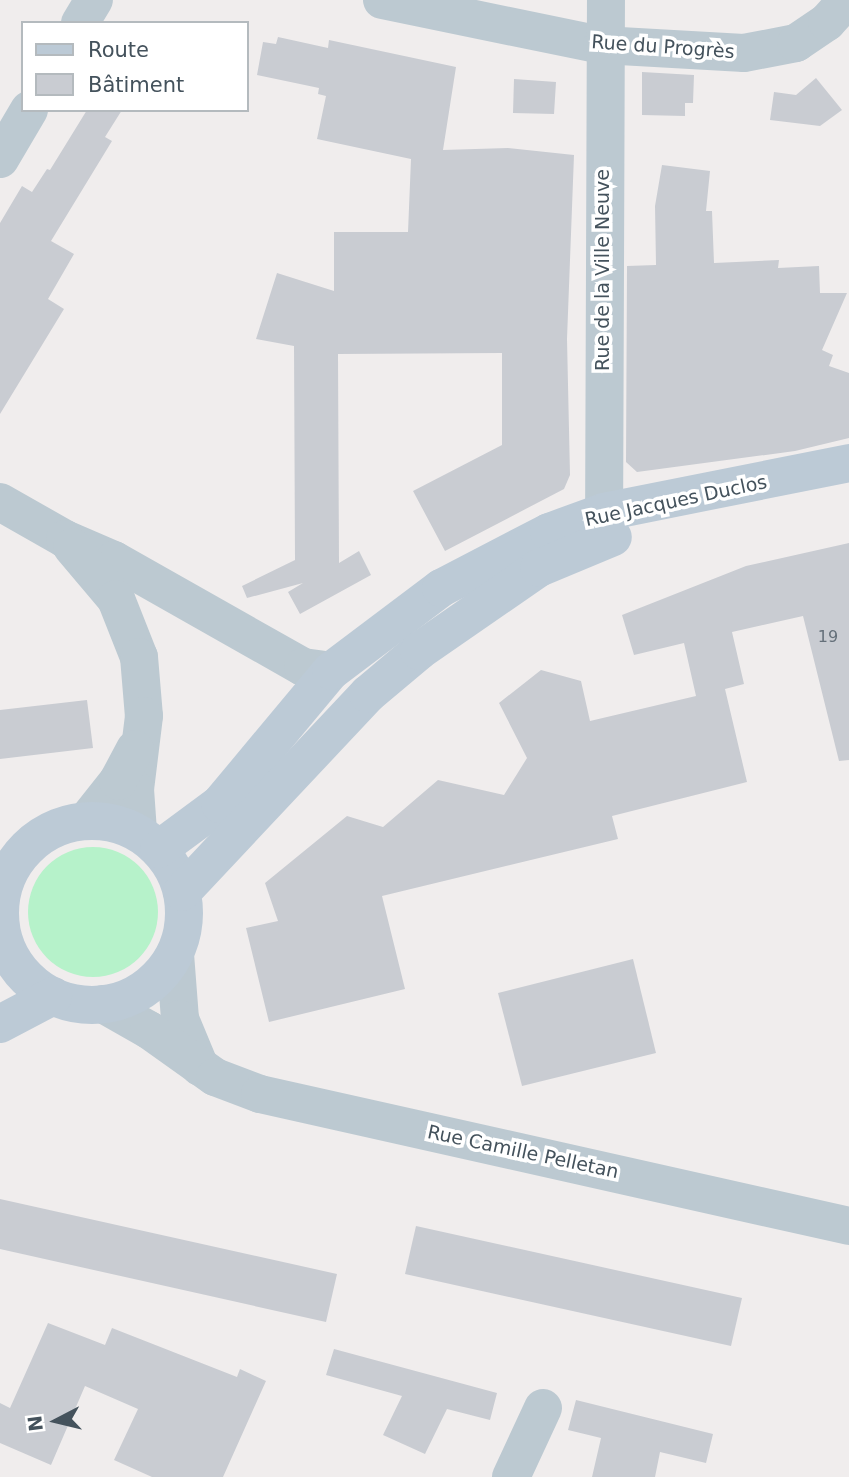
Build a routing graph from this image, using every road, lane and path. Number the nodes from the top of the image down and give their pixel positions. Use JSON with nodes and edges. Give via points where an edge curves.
{"nodes":[{"id":1,"x":94,"y":0,"type":"edge"},
{"id":2,"x":382,"y":0,"type":"edge"},
{"id":3,"x":606,"y":0,"type":"edge"},
{"id":4,"x":847,"y":0,"type":"edge"},
{"id":5,"x":81,"y":21,"type":"edge"},
{"id":6,"x":602,"y":45,"type":"junction"},
{"id":7,"x":28,"y":112,"type":"edge"},
{"id":8,"x":0,"y":159,"type":"edge"},
{"id":9,"x":849,"y":463,"type":"edge"},
{"id":10,"x":849,"y":488,"type":"edge"},
{"id":11,"x":0,"y":502,"type":"edge"},
{"id":12,"x":604,"y":526,"type":"junction"},
{"id":13,"x":65,"y":539,"type":"junction"},
{"id":14,"x":331,"y":671,"type":"junction"},
{"id":15,"x":143,"y":735,"type":"junction"},
{"id":16,"x":87,"y":820,"type":"junction"},
{"id":17,"x":148,"y":840,"type":"junction"},
{"id":18,"x":182,"y":892,"type":"junction"},
{"id":19,"x":3,"y":945,"type":"edge"},
{"id":20,"x":175,"y":954,"type":"junction"},
{"id":21,"x":53,"y":996,"type":"junction"},
{"id":22,"x":103,"y":1004,"type":"junction"},
{"id":23,"x":0,"y":1024,"type":"edge"},
{"id":24,"x":200,"y":1068,"type":"junction"},
{"id":25,"x":849,"y":1226,"type":"edge"},
{"id":26,"x":543,"y":1408,"type":"dead end"},
{"id":27,"x":511,"y":1477,"type":"edge"}],
"edges":[{"from":1,"to":5,"type":"street"},
{"from":2,"to":6,"type":"street","name":"Rue du Progrès"},
{"from":3,"to":6,"type":"street","name":"Rue de la Ville Neuve"},
{"from":4,"to":6,"type":"street","name":"Rue du Progrès","via":[[810,34],[770,51]]},
{"from":6,"to":12,"type":"street","name":"Rue de la Ville Neuve"},
{"from":7,"to":8,"type":"street"},
{"from":9,"to":12,"type":"main road","name":"Rue Jacques Duclos"},
{"from":10,"to":12,"type":"main road","name":"Rue Jacques Duclos"},
{"from":11,"to":13,"type":"street"},
{"from":12,"to":14,"type":"main road","name":"Rue Jacques Duclos","via":[[550,532],[441,588]]},
{"from":12,"to":18,"type":"main road","name":"Rue Jacques Duclos","via":[[493,596],[368,694]]},
{"from":13,"to":14,"type":"street","via":[[114,560],[303,667]]},
{"from":13,"to":15,"type":"street","via":[[102,579],[130,628],[143,687]]},
{"from":14,"to":17,"type":"main road","name":"Rue Jacques Duclos","via":[[220,804]]},
{"from":15,"to":16,"type":"street","via":[[118,781]]},
{"from":15,"to":17,"type":"street","via":[[135,789]]},
{"from":16,"to":17,"type":"main road","via":[[113,822]]},
{"from":16,"to":19,"type":"main road","via":[[59,826],[34,840],[15,862],[3,887]]},
{"from":17,"to":18,"type":"main road"},
{"from":18,"to":20,"type":"main road","via":[[183,929]]},
{"from":19,"to":21,"type":"main road","via":[[27,978]]},
{"from":20,"to":22,"type":"main road","via":[[145,988]]},
{"from":20,"to":24,"type":"street","via":[[180,1018]]},
{"from":21,"to":22,"type":"main road"},
{"from":21,"to":23,"type":"main road"},
{"from":22,"to":24,"type":"street","name":"Rue Camille Pelletan","via":[[149,1030]]},
{"from":24,"to":25,"type":"street","name":"Rue Camille Pelletan","via":[[260,1094]]},
{"from":26,"to":27,"type":"street"}]}
